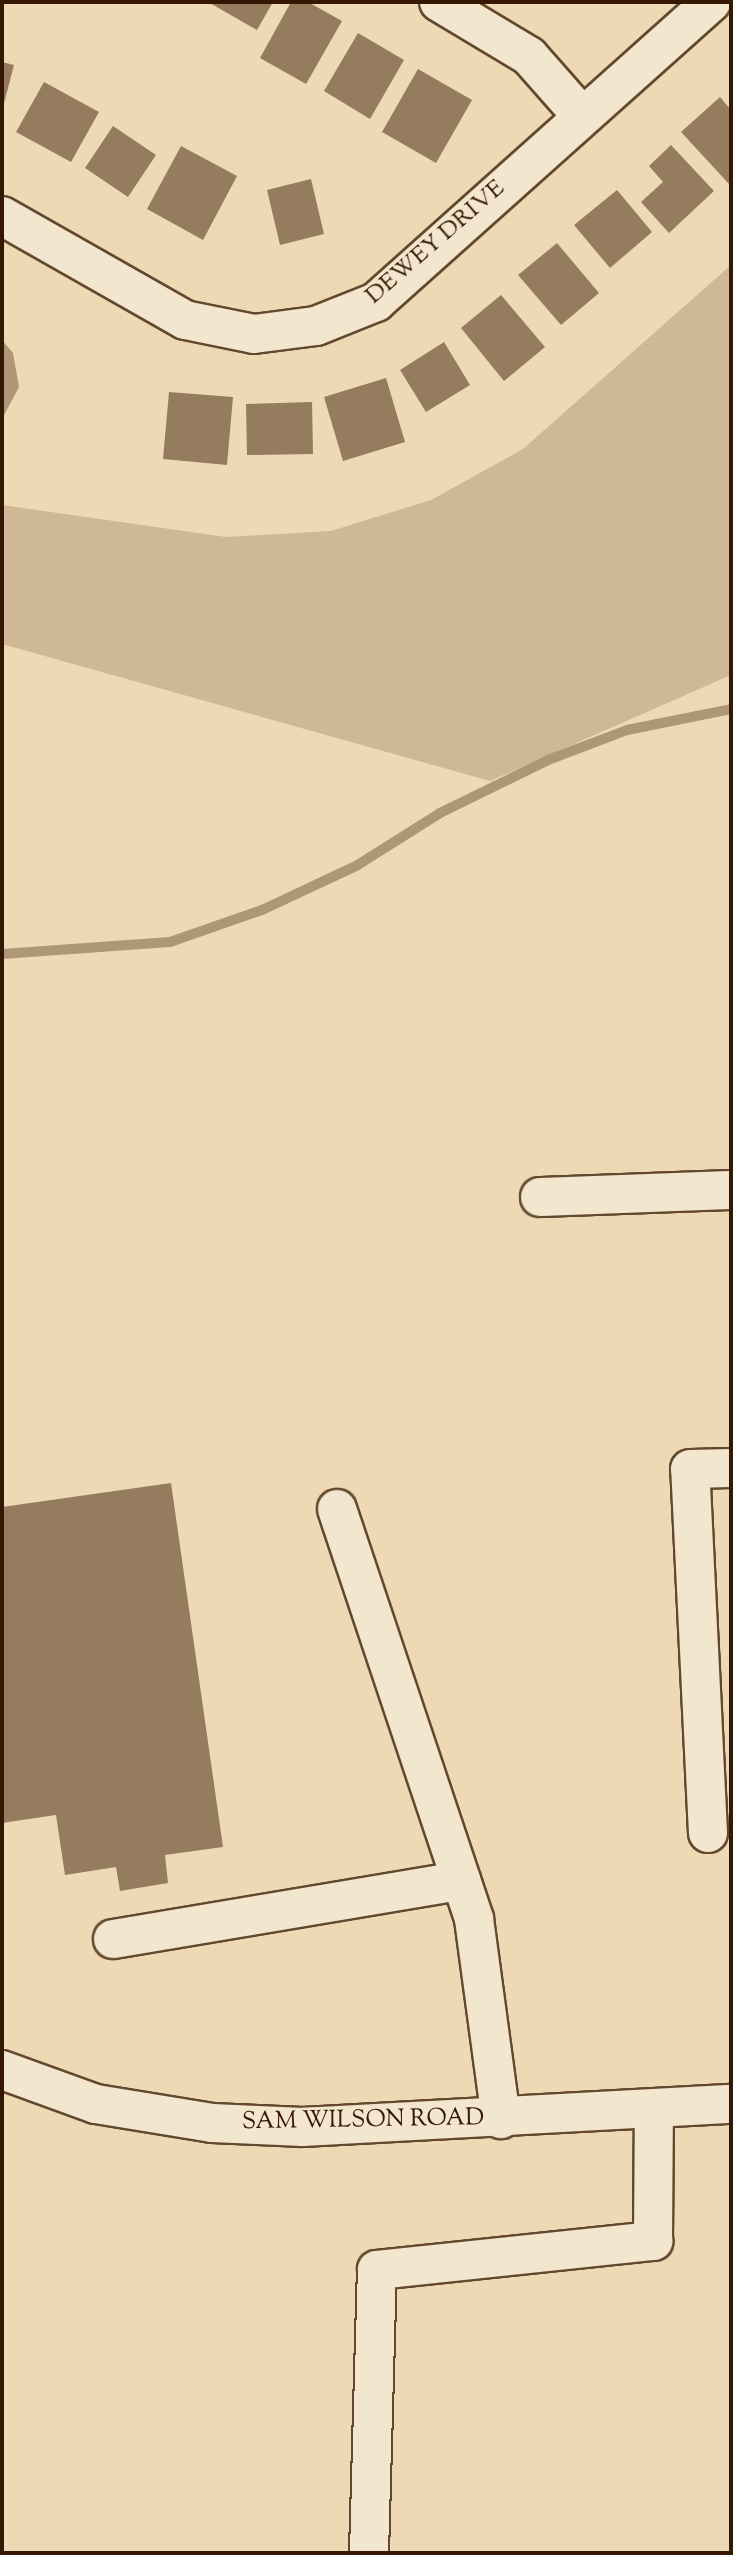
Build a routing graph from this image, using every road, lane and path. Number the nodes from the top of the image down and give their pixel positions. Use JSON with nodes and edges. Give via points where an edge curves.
{"nodes":[{"id":1,"x":439,"y":2,"type":"edge"},
{"id":2,"x":711,"y":2,"type":"edge"},
{"id":3,"x":581,"y":115,"type":"junction"},
{"id":4,"x":2,"y":216,"type":"edge"},
{"id":5,"x":731,"y":1190,"type":"edge"},
{"id":6,"x":541,"y":1197,"type":"dead end"},
{"id":7,"x":731,"y":1468,"type":"edge"},
{"id":8,"x":337,"y":1508,"type":"dead end"},
{"id":9,"x":708,"y":1833,"type":"dead end"},
{"id":10,"x":461,"y":1881,"type":"junction"},
{"id":11,"x":113,"y":1938,"type":"dead end"},
{"id":12,"x":2,"y":2070,"type":"edge"},
{"id":13,"x":731,"y":2104,"type":"edge"},
{"id":14,"x":654,"y":2111,"type":"junction"},
{"id":15,"x":501,"y":2119,"type":"junction"},
{"id":16,"x":369,"y":2553,"type":"edge"}],
"edges":[{"from":1,"to":3,"type":"street","via":[[529,56]]},
{"from":2,"to":3,"type":"street","name":"DEWEY DRIVE"},
{"from":3,"to":4,"type":"street","name":"DEWEY DRIVE","via":[[376,302],[316,326],[254,334],[185,320]]},
{"from":5,"to":6,"type":"street"},
{"from":7,"to":9,"type":"street","via":[[690,1469]]},
{"from":8,"to":10,"type":"street"},
{"from":10,"to":11,"type":"street"},
{"from":10,"to":15,"type":"street","via":[[474,1919]]},
{"from":12,"to":15,"type":"street","name":"SAM WILSON ROAD","via":[[96,2104],[212,2123],[303,2127]]},
{"from":13,"to":14,"type":"street","name":"SAM WILSON ROAD"},
{"from":14,"to":15,"type":"street","name":"SAM WILSON ROAD"},
{"from":14,"to":16,"type":"street","via":[[653,2241],[377,2270]]}]}
